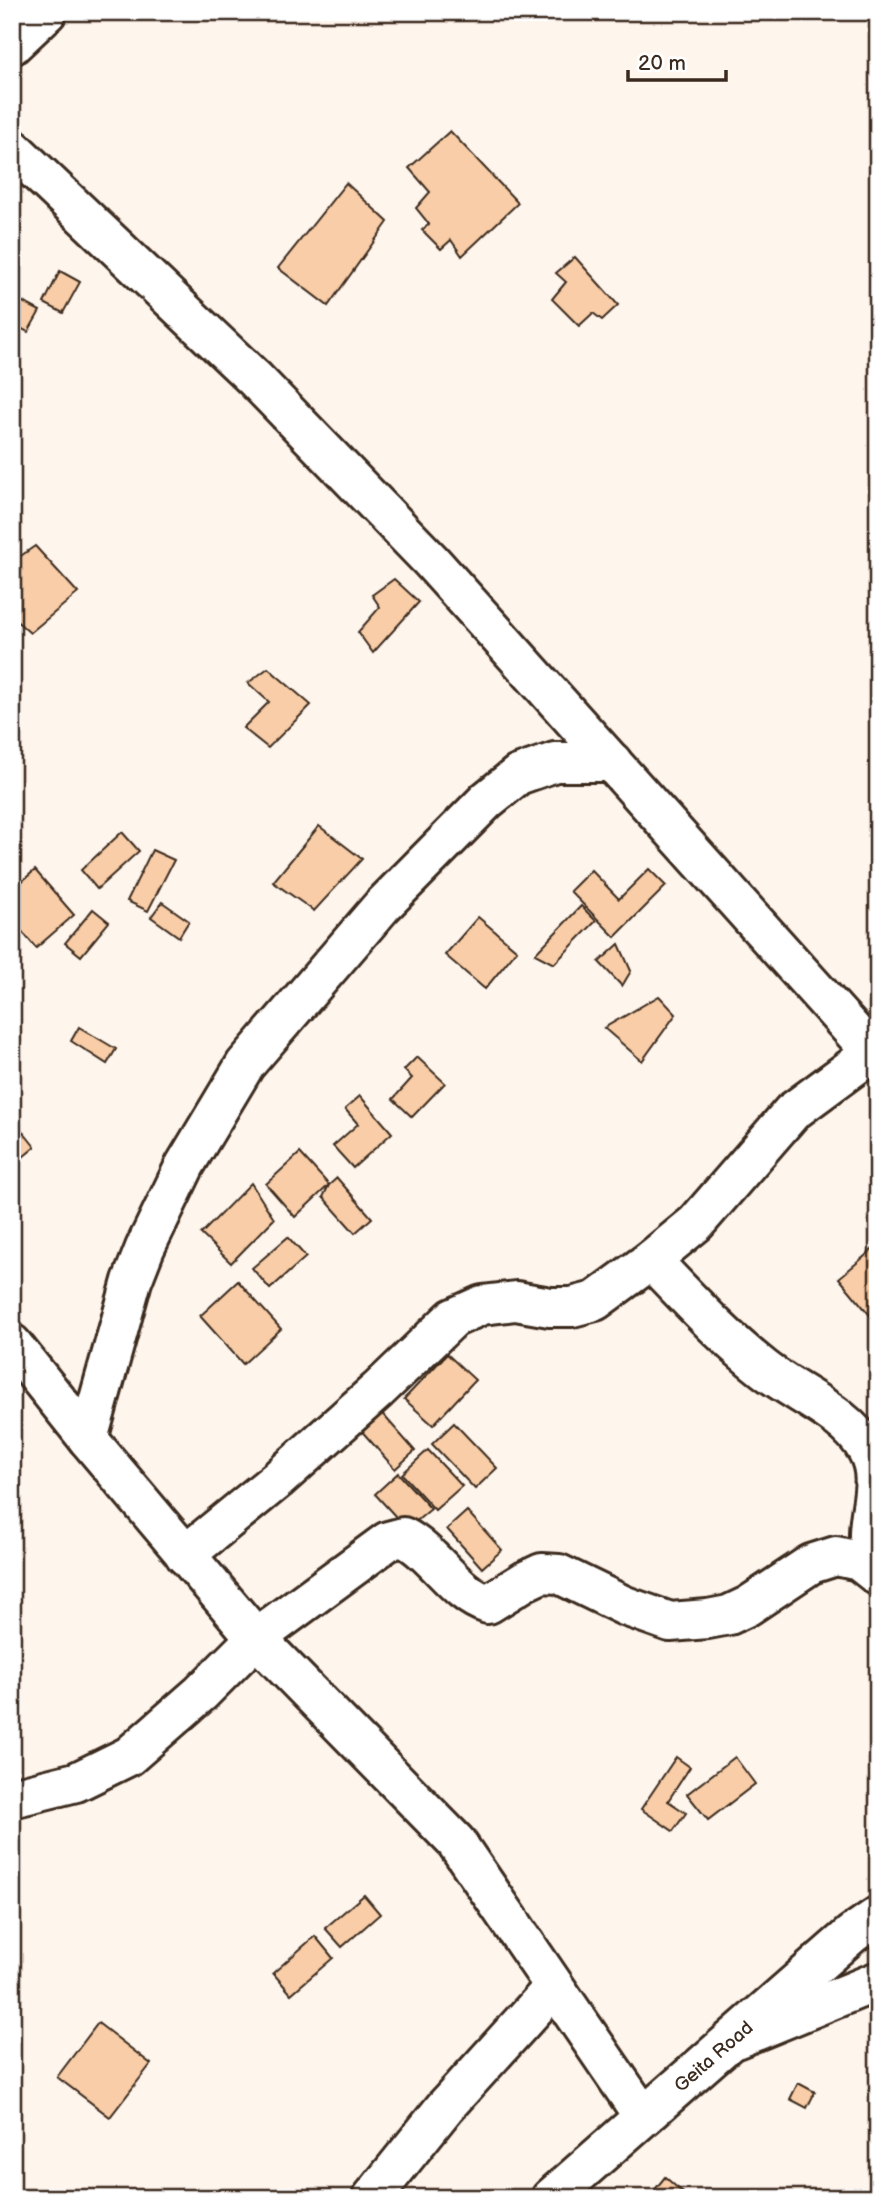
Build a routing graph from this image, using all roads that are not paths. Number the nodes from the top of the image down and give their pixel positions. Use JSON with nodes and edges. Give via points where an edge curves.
{"nodes":[{"id":1,"x":47,"y":12,"type":"edge"},
{"id":2,"x":12,"y":45,"type":"edge"},
{"id":3,"x":12,"y":148,"type":"edge"},
{"id":4,"x":612,"y":762,"type":"junction"},
{"id":5,"x":875,"y":1056,"type":"edge"},
{"id":6,"x":651,"y":1260,"type":"junction"},
{"id":7,"x":12,"y":1344,"type":"edge"},
{"id":8,"x":88,"y":1439,"type":"junction"},
{"id":9,"x":185,"y":1555,"type":"junction"},
{"id":10,"x":878,"y":1566,"type":"edge"},
{"id":11,"x":878,"y":1576,"type":"edge"},
{"id":12,"x":256,"y":1638,"type":"junction"},
{"id":13,"x":12,"y":1798,"type":"edge"},
{"id":14,"x":878,"y":1916,"type":"edge"},
{"id":15,"x":876,"y":1984,"type":"edge"},
{"id":16,"x":554,"y":1987,"type":"junction"},
{"id":17,"x":731,"y":2041,"type":"junction"},
{"id":18,"x":643,"y":2116,"type":"junction"},
{"id":19,"x":372,"y":2198,"type":"edge"},
{"id":20,"x":551,"y":2198,"type":"edge"}],
"edges":[{"from":1,"to":2,"type":"main road"},
{"from":3,"to":4,"type":"main road","via":[[255,379],[431,561]]},
{"from":4,"to":5,"type":"main road"},
{"from":4,"to":8,"type":"main road","via":[[555,762],[518,775],[487,800],[382,906],[245,1065],[185,1165],[145,1248]]},
{"from":5,"to":6,"type":"main road","via":[[792,1112],[696,1223]]},
{"from":6,"to":9,"type":"main road","via":[[595,1301],[572,1307],[516,1301],[482,1305],[453,1318],[277,1480]]},
{"from":6,"to":10,"type":"main road","via":[[713,1325],[764,1369],[832,1414],[868,1451],[875,1493],[869,1536]]},
{"from":7,"to":8,"type":"main road"},
{"from":8,"to":9,"type":"main road"},
{"from":9,"to":12,"type":"main road"},
{"from":11,"to":12,"type":"main road","via":[[859,1561],[836,1556],[811,1564],[729,1615],[670,1622],[559,1574],[542,1573],[488,1604],[478,1601],[418,1544],[403,1536],[388,1541]]},
{"from":12,"to":13,"type":"main road","via":[[129,1756],[76,1782]]},
{"from":12,"to":16,"type":"main road","via":[[456,1842]]},
{"from":14,"to":17,"type":"main road","name":"Geita Road"},
{"from":15,"to":17,"type":"main road"},
{"from":16,"to":18,"type":"main road"},
{"from":16,"to":19,"type":"main road","via":[[445,2107]]},
{"from":17,"to":18,"type":"main road","name":"Geita Road"},
{"from":18,"to":20,"type":"main road","name":"Geita Road"}]}
